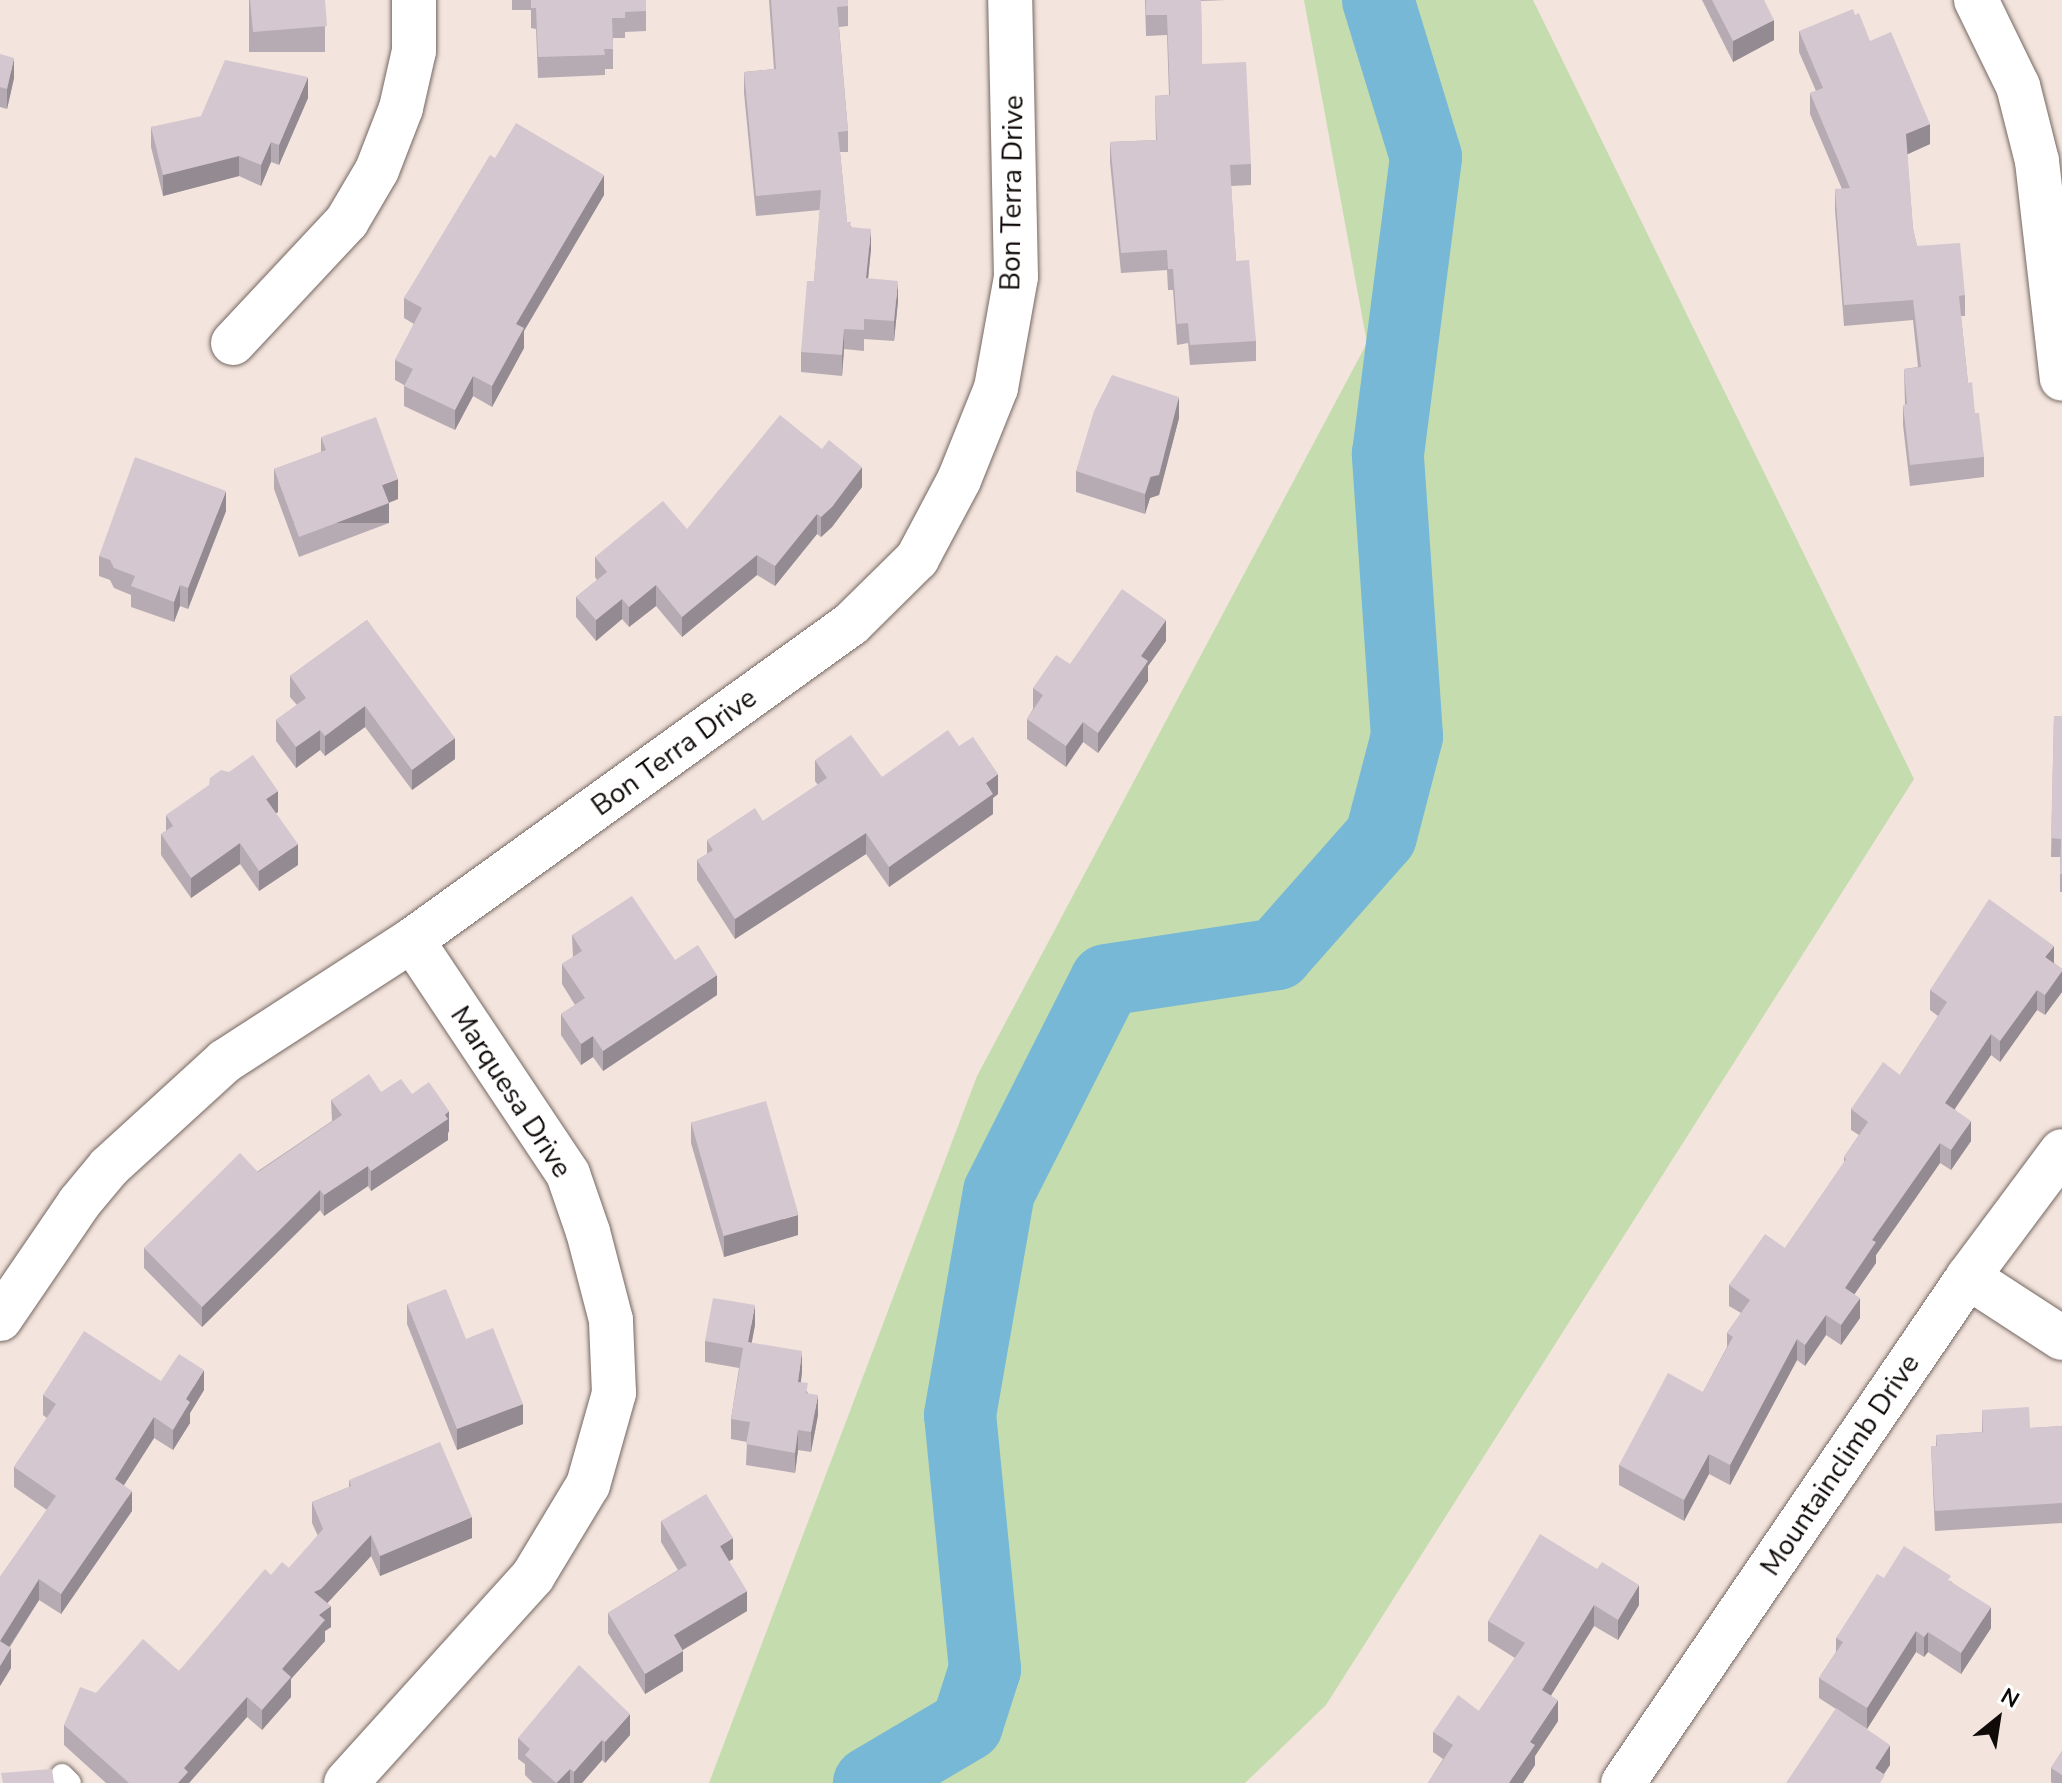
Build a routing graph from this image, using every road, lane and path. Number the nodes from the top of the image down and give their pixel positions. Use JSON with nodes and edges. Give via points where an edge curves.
{"nodes":[{"id":1,"x":414,"y":0,"type":"edge"},
{"id":2,"x":1010,"y":0,"type":"edge"},
{"id":3,"x":1976,"y":0,"type":"edge"},
{"id":4,"x":233,"y":343,"type":"dead end"},
{"id":5,"x":2062,"y":379,"type":"edge"},
{"id":6,"x":412,"y":940,"type":"junction"},
{"id":7,"x":2062,"y":1151,"type":"edge"},
{"id":8,"x":1968,"y":1277,"type":"junction"},
{"id":9,"x":0,"y":1319,"type":"edge"},
{"id":10,"x":2062,"y":1338,"type":"edge"},
{"id":11,"x":346,"y":1783,"type":"edge"},
{"id":12,"x":1623,"y":1783,"type":"edge"}],
"edges":[{"from":1,"to":4,"type":"street","via":[[414,51],[401,108],[377,170],[347,221]]},
{"from":2,"to":6,"type":"street","name":"Bon Terra Drive","via":[[1016,277],[996,388],[959,480],[917,559],[851,624]]},
{"from":3,"to":5,"type":"street","via":[[2018,86],[2037,161]]},
{"from":6,"to":9,"type":"street","name":"Bon Terra Drive","via":[[225,1061],[79,1203]]},
{"from":6,"to":11,"type":"street","name":"Marquesa Drive","via":[[568,1174],[611,1320],[614,1393],[588,1485],[533,1576]]},
{"from":7,"to":8,"type":"street","name":"Mountainclimb Drive"},
{"from":8,"to":10,"type":"street"},
{"from":8,"to":12,"type":"street","name":"Mountainclimb Drive"}]}
